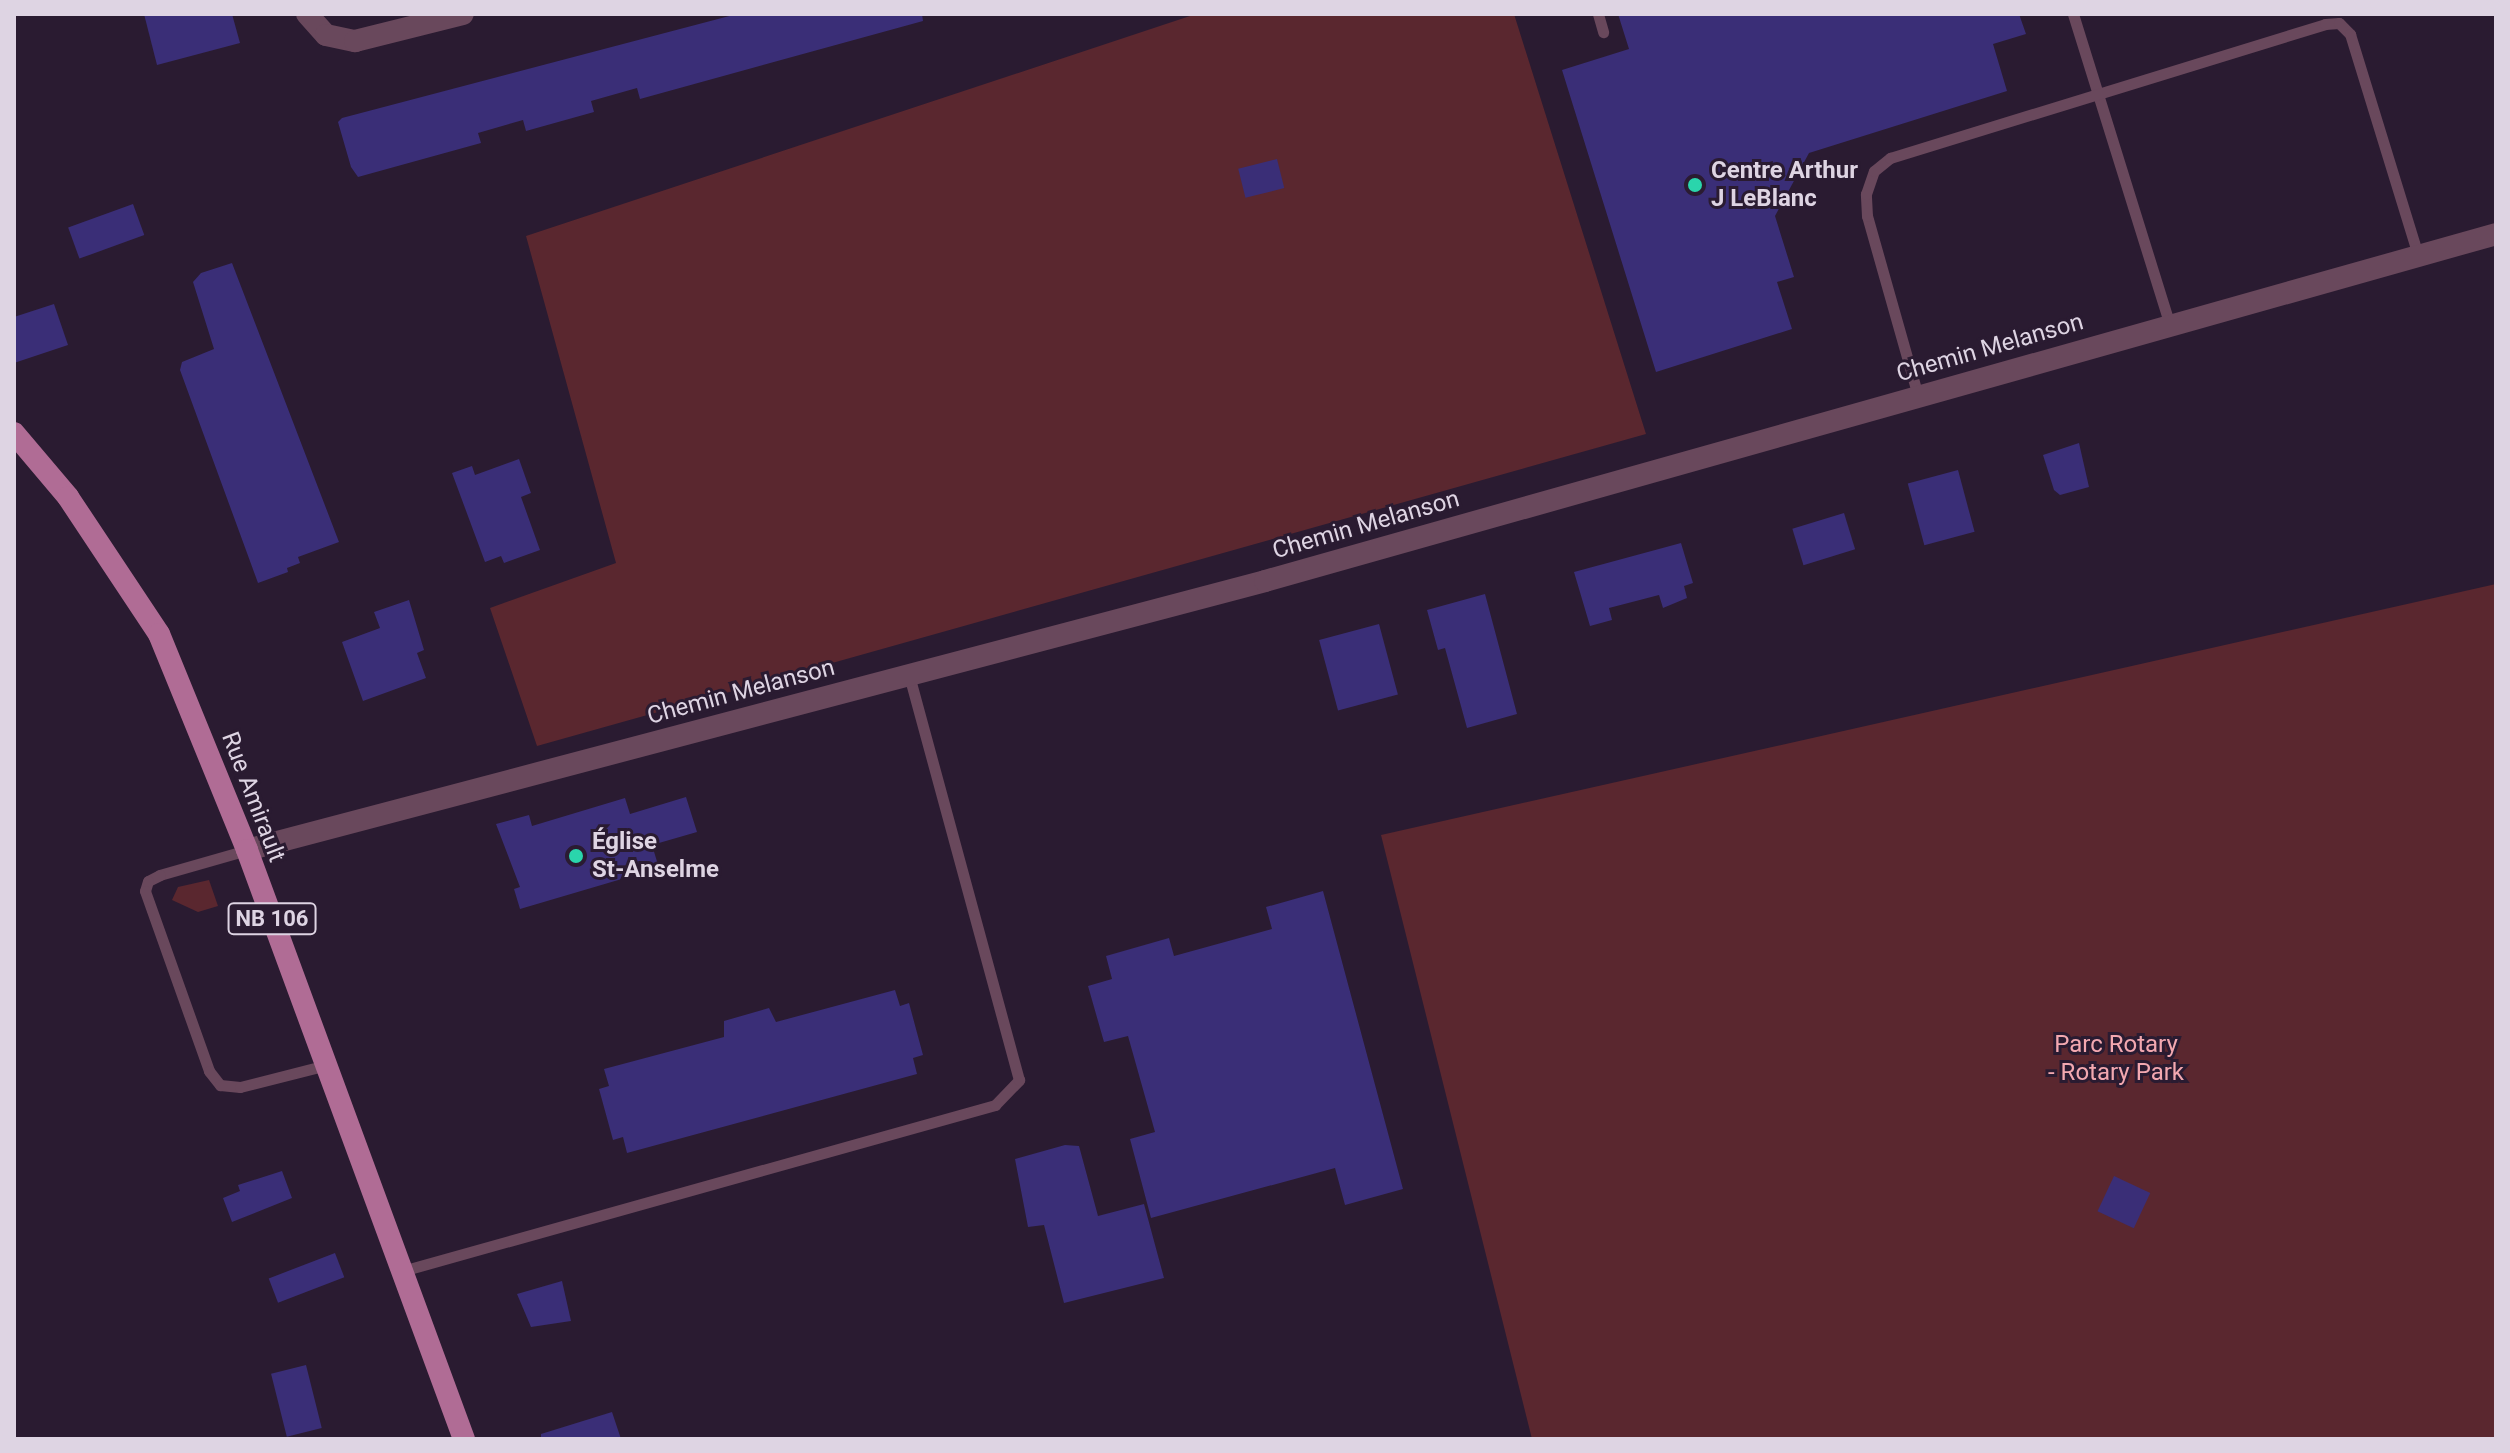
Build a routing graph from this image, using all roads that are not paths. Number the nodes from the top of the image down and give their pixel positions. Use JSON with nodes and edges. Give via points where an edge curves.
{"nodes":[{"id":1,"x":307,"y":14,"type":"edge"},
{"id":2,"x":463,"y":14,"type":"edge"},
{"id":3,"x":1598,"y":14,"type":"edge"},
{"id":4,"x":2073,"y":14,"type":"edge"},
{"id":5,"x":1603,"y":32,"type":"dead end"},
{"id":6,"x":2098,"y":94,"type":"junction"},
{"id":7,"x":2496,"y":234,"type":"edge"},
{"id":8,"x":2418,"y":255,"type":"junction"},
{"id":9,"x":2169,"y":323,"type":"junction"},
{"id":10,"x":1918,"y":396,"type":"junction"},
{"id":11,"x":14,"y":433,"type":"edge"},
{"id":12,"x":909,"y":675,"type":"junction"},
{"id":13,"x":247,"y":850,"type":"junction"},
{"id":14,"x":327,"y":1065,"type":"junction"},
{"id":15,"x":402,"y":1271,"type":"junction"},
{"id":16,"x":464,"y":1439,"type":"edge"}],
"edges":[{"from":1,"to":2,"type":"street","via":[[326,35],[355,41]]},
{"from":3,"to":5,"type":"lane"},
{"from":4,"to":6,"type":"lane"},
{"from":6,"to":8,"type":"lane","via":[[2339,23],[2350,34]]},
{"from":6,"to":9,"type":"lane"},
{"from":6,"to":10,"type":"lane","via":[[1890,158],[1874,171],[1866,194],[1867,216]]},
{"from":7,"to":8,"type":"street","name":"Chemin Melanson"},
{"from":8,"to":9,"type":"street","name":"Chemin Melanson"},
{"from":9,"to":10,"type":"street","name":"Chemin Melanson"},
{"from":10,"to":12,"type":"street","name":"Chemin Melanson","via":[[1265,581]]},
{"from":11,"to":13,"type":"main road","name":"Rue Amirault","number":"NB 106","via":[[68,497],[159,634]]},
{"from":12,"to":13,"type":"street","name":"Chemin Melanson"},
{"from":12,"to":15,"type":"lane","via":[[1019,1080],[995,1105]]},
{"from":13,"to":14,"type":"main road","name":"Rue Amirault","number":"NB 106"},
{"from":13,"to":14,"type":"lane","via":[[160,875],[148,881],[145,891],[209,1071],[220,1085],[240,1087]]},
{"from":14,"to":15,"type":"main road","name":"Rue Amirault","number":"NB 106"},
{"from":15,"to":16,"type":"main road","name":"Rue Amirault","number":"NB 106"}]}
